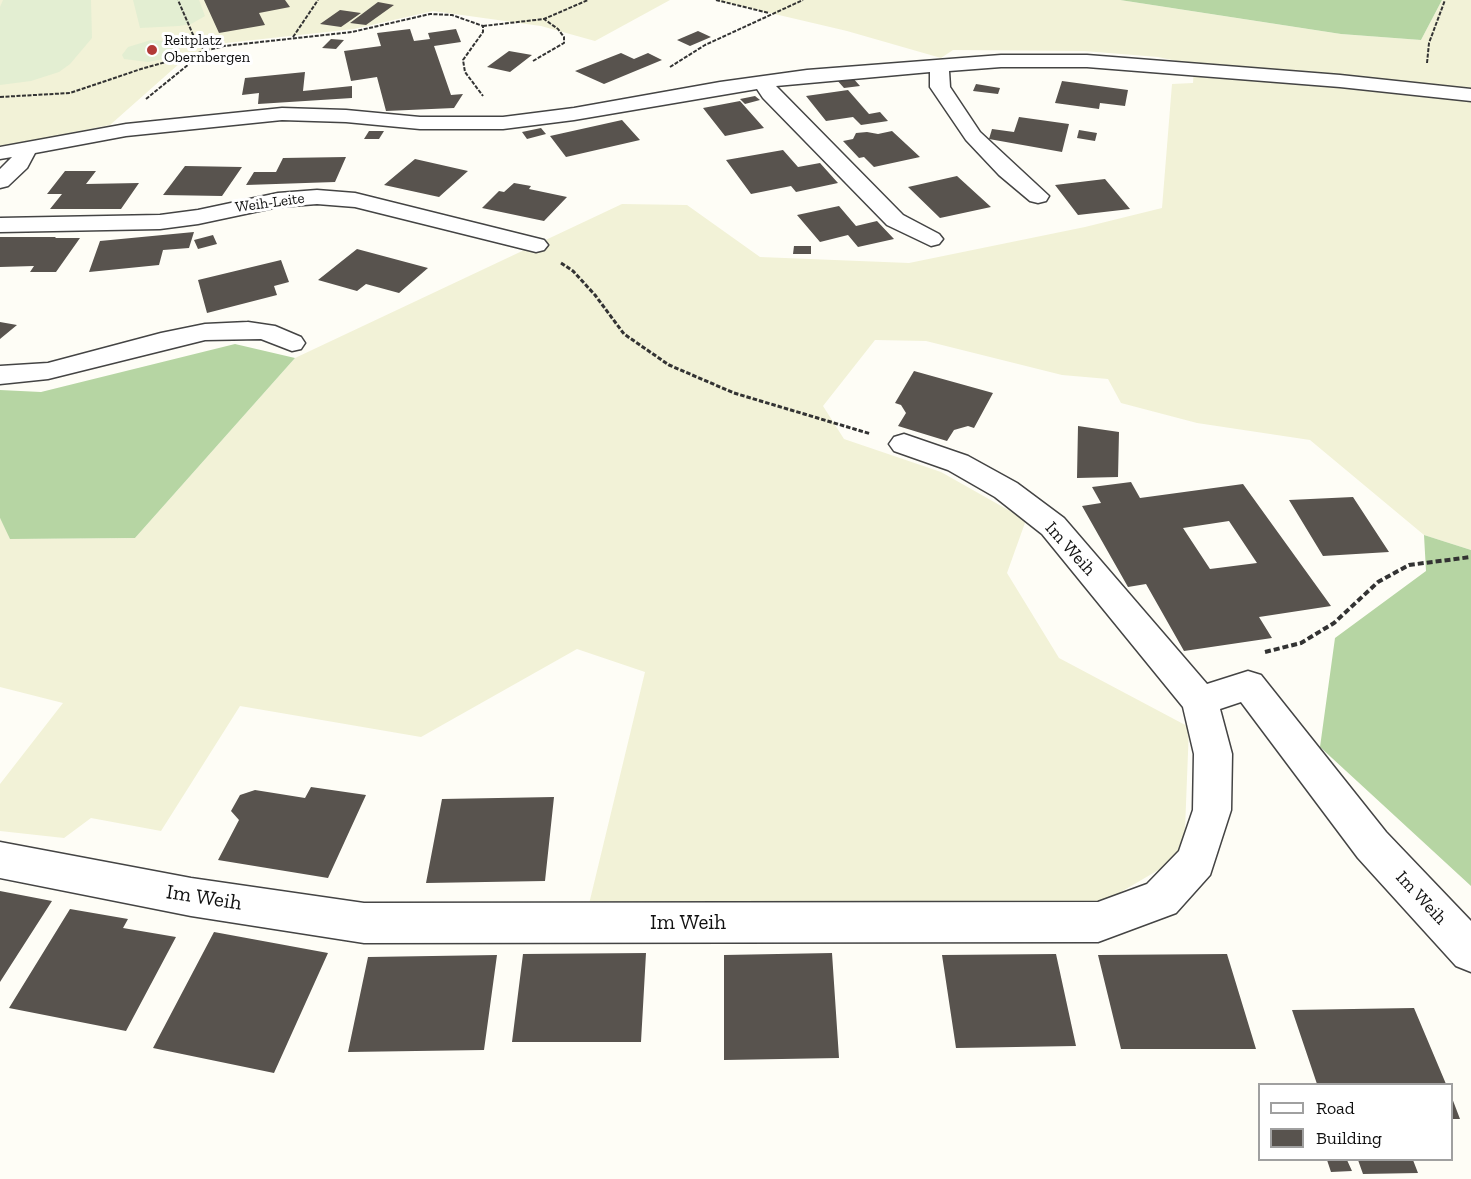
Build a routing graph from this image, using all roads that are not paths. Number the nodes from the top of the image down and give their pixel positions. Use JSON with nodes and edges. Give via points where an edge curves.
{"nodes":[{"id":1,"x":939,"y":67,"type":"junction"},
{"id":2,"x":764,"y":82,"type":"junction"},
{"id":3,"x":1471,"y":95,"type":"edge"},
{"id":4,"x":27,"y":149,"type":"junction"},
{"id":5,"x":0,"y":153,"type":"edge"},
{"id":6,"x":0,"y":181,"type":"edge"},
{"id":7,"x":1038,"y":196,"type":"dead end"},
{"id":8,"x":0,"y":225,"type":"edge"},
{"id":9,"x":931,"y":239,"type":"dead end"},
{"id":10,"x":536,"y":245,"type":"road end"},
{"id":11,"x":292,"y":343,"type":"dead end"},
{"id":12,"x":0,"y":375,"type":"edge"},
{"id":13,"x":904,"y":444,"type":"road end"},
{"id":14,"x":1200,"y":701,"type":"junction"},
{"id":15,"x":0,"y":860,"type":"edge"},
{"id":16,"x":1471,"y":951,"type":"edge"}],
"edges":[{"from":1,"to":2,"type":"street","via":[[864,70]]},
{"from":1,"to":3,"type":"street","via":[[1010,61],[1087,61]]},
{"from":1,"to":7,"type":"street","via":[[940,87],[973,136]]},
{"from":2,"to":4,"type":"street","via":[[503,123],[420,123],[282,114],[126,130]]},
{"from":2,"to":9,"type":"street","via":[[770,94],[895,220]]},
{"from":4,"to":5,"type":"street"},
{"from":4,"to":6,"type":"street"},
{"from":8,"to":10,"type":"street","name":"Weih-Leite","via":[[160,222],[278,200],[317,197],[355,200]]},
{"from":11,"to":12,"type":"street","via":[[266,332],[205,332],[48,371]]},
{"from":13,"to":14,"type":"street","name":"Im Weih","via":[[957,463],[1006,490],[1053,526]]},
{"from":14,"to":15,"type":"street","name":"Im Weih","via":[[1213,754],[1212,810],[1196,862],[1161,899],[1098,922],[364,923],[191,897]]},
{"from":14,"to":16,"type":"street","name":"Im Weih","via":[[1248,685],[1372,845]]}]}
